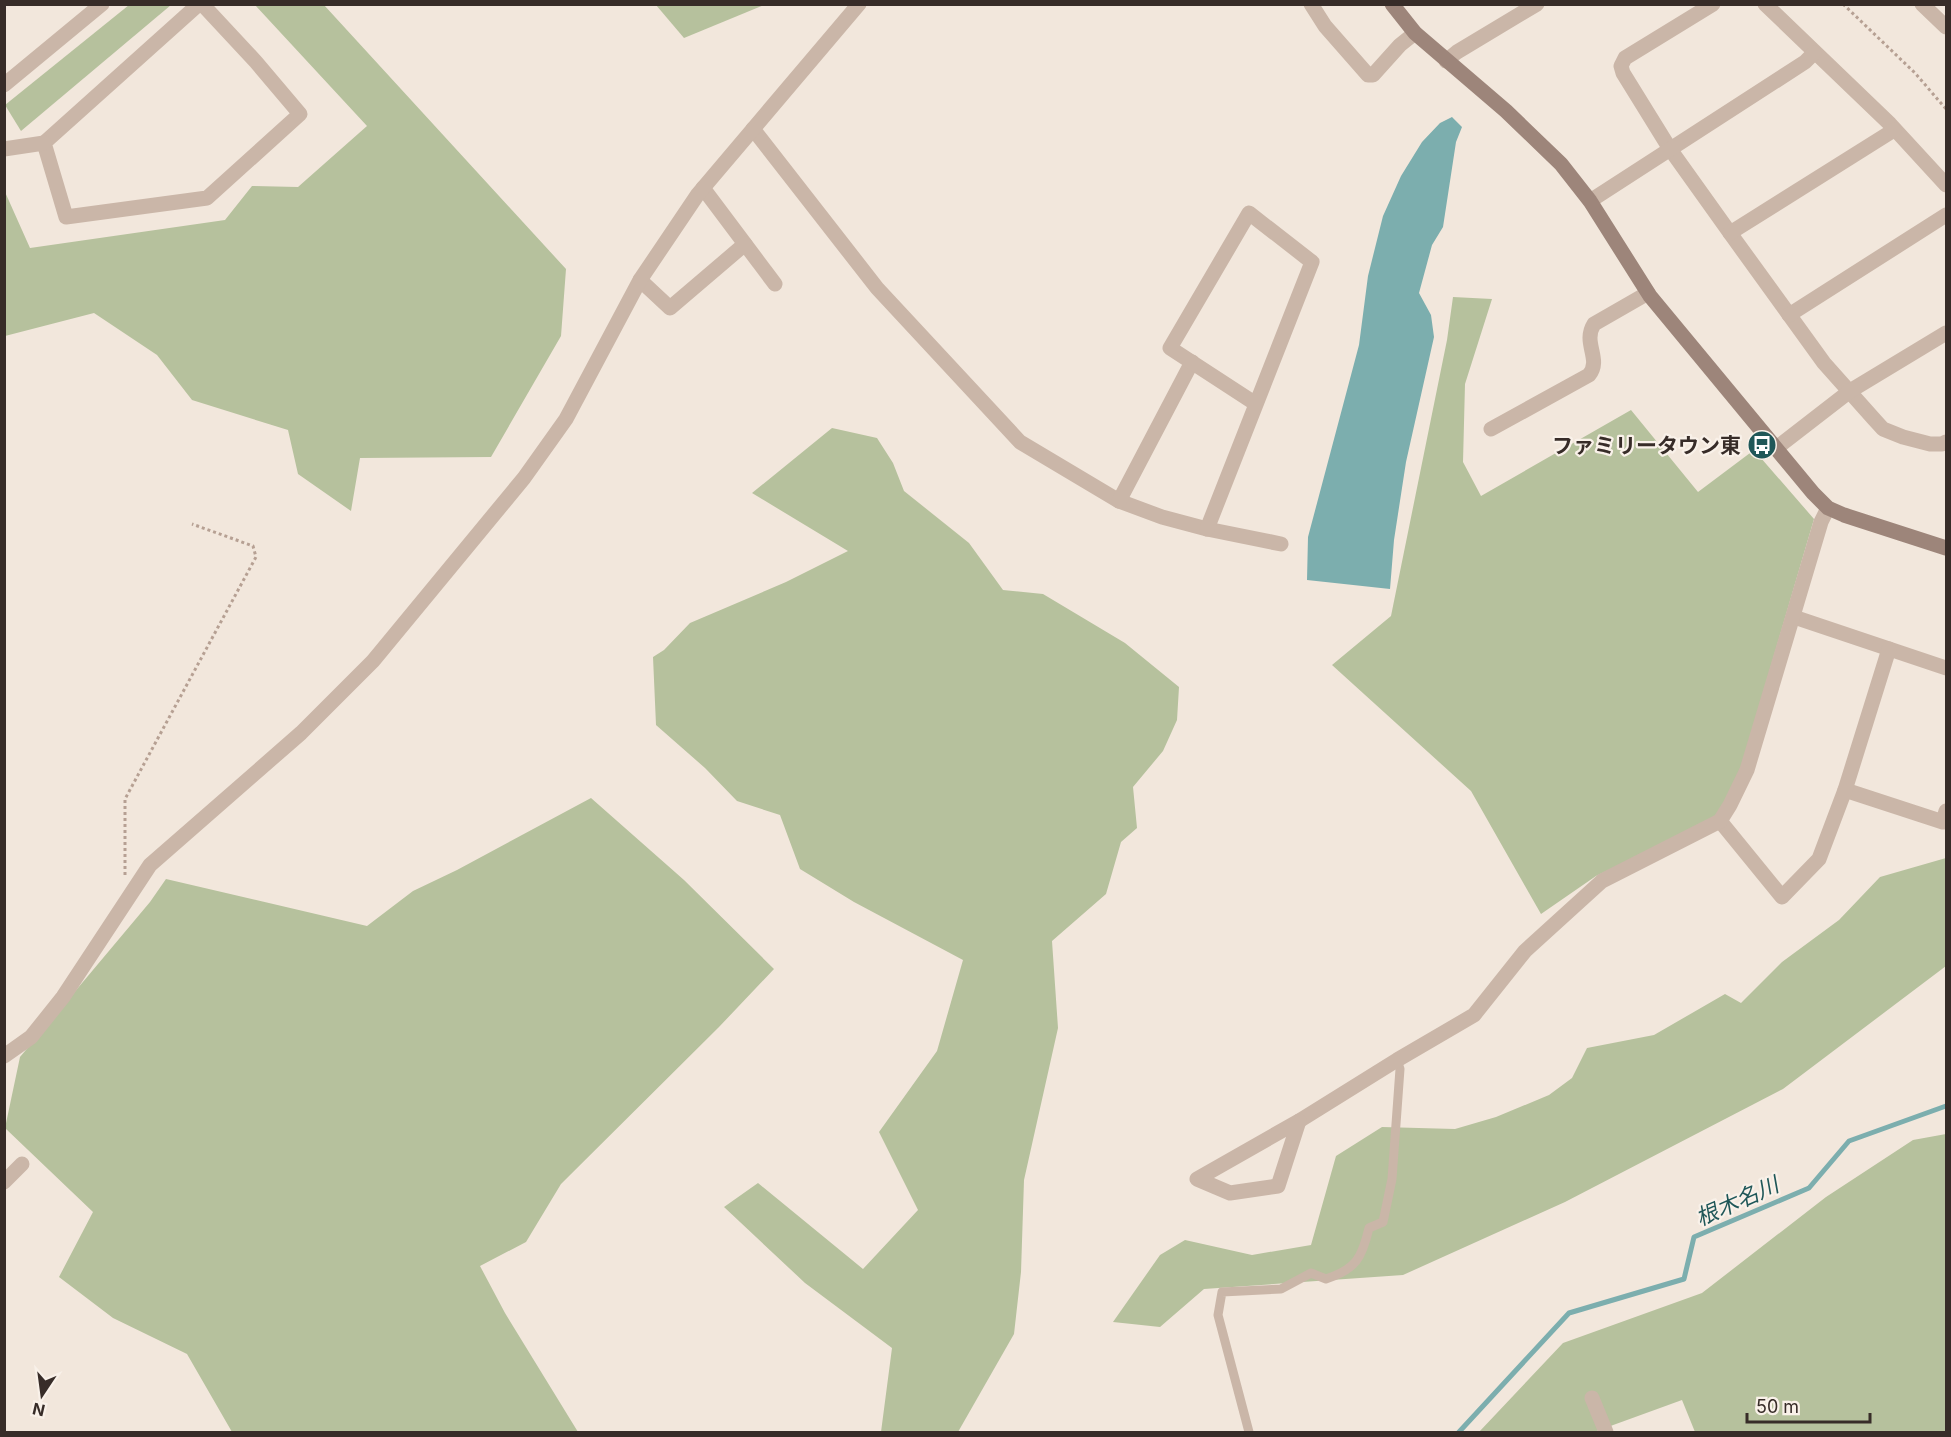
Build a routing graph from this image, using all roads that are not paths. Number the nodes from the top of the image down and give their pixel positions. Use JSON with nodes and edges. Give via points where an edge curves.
{"nodes":[{"id":1,"x":102,"y":4,"type":"edge"},
{"id":2,"x":200,"y":4,"type":"edge"},
{"id":3,"x":859,"y":4,"type":"edge"},
{"id":4,"x":1311,"y":4,"type":"edge"},
{"id":5,"x":1392,"y":4,"type":"edge"},
{"id":6,"x":1537,"y":4,"type":"edge"},
{"id":7,"x":1713,"y":4,"type":"edge"},
{"id":8,"x":1765,"y":4,"type":"edge"},
{"id":9,"x":1922,"y":4,"type":"edge"},
{"id":10,"x":1947,"y":27,"type":"edge"},
{"id":11,"x":1415,"y":33,"type":"junction"},
{"id":12,"x":1814,"y":53,"type":"junction"},
{"id":13,"x":1446,"y":61,"type":"junction"},
{"id":14,"x":4,"y":85,"type":"edge"},
{"id":15,"x":753,"y":129,"type":"junction"},
{"id":16,"x":1894,"y":130,"type":"junction"},
{"id":17,"x":44,"y":143,"type":"junction"},
{"id":18,"x":1670,"y":148,"type":"junction"},
{"id":19,"x":4,"y":149,"type":"edge"},
{"id":20,"x":1947,"y":185,"type":"edge"},
{"id":21,"x":704,"y":188,"type":"junction"},
{"id":22,"x":1590,"y":201,"type":"junction"},
{"id":23,"x":1947,"y":214,"type":"edge"},
{"id":24,"x":1730,"y":233,"type":"junction"},
{"id":25,"x":745,"y":244,"type":"junction"},
{"id":26,"x":640,"y":280,"type":"junction"},
{"id":27,"x":775,"y":284,"type":"dead end"},
{"id":28,"x":1648,"y":293,"type":"junction"},
{"id":29,"x":1789,"y":315,"type":"junction"},
{"id":30,"x":1947,"y":333,"type":"edge"},
{"id":31,"x":1192,"y":362,"type":"junction"},
{"id":32,"x":1850,"y":391,"type":"junction"},
{"id":33,"x":1256,"y":404,"type":"junction"},
{"id":34,"x":1491,"y":429,"type":"dead end"},
{"id":35,"x":1947,"y":442,"type":"edge"},
{"id":36,"x":1775,"y":449,"type":"junction"},
{"id":37,"x":1119,"y":501,"type":"junction"},
{"id":38,"x":1828,"y":508,"type":"junction"},
{"id":39,"x":1207,"y":529,"type":"junction"},
{"id":40,"x":1281,"y":544,"type":"dead end"},
{"id":41,"x":1947,"y":548,"type":"edge"},
{"id":42,"x":1794,"y":617,"type":"junction"},
{"id":43,"x":1889,"y":649,"type":"junction"},
{"id":44,"x":1947,"y":668,"type":"edge"},
{"id":45,"x":1845,"y":790,"type":"junction"},
{"id":46,"x":1947,"y":811,"type":"edge"},
{"id":47,"x":1720,"y":821,"type":"junction"},
{"id":48,"x":4,"y":1056,"type":"edge"},
{"id":49,"x":1397,"y":1060,"type":"junction"},
{"id":50,"x":1299,"y":1121,"type":"junction"},
{"id":51,"x":22,"y":1164,"type":"dead end"},
{"id":52,"x":4,"y":1182,"type":"edge"},
{"id":53,"x":1592,"y":1398,"type":"dead end"},
{"id":54,"x":1249,"y":1432,"type":"edge"},
{"id":55,"x":1606,"y":1432,"type":"edge"}],
"edges":[{"from":1,"to":14,"type":"street"},
{"from":2,"to":17,"type":"street"},
{"from":2,"to":17,"type":"street","via":[[300,114],[207,198],[66,217]]},
{"from":3,"to":15,"type":"street"},
{"from":4,"to":11,"type":"street","via":[[1368,75],[1373,75]]},
{"from":5,"to":11,"type":"street"},
{"from":6,"to":13,"type":"street"},
{"from":7,"to":18,"type":"street","via":[[1625,58],[1621,66]]},
{"from":8,"to":12,"type":"street"},
{"from":9,"to":10,"type":"street"},
{"from":11,"to":13,"type":"street"},
{"from":12,"to":16,"type":"street"},
{"from":12,"to":18,"type":"street"},
{"from":13,"to":22,"type":"street","via":[[1536,138]]},
{"from":15,"to":21,"type":"street"},
{"from":15,"to":37,"type":"street","via":[[877,288],[1020,442]]},
{"from":16,"to":20,"type":"street"},
{"from":16,"to":24,"type":"street"},
{"from":17,"to":19,"type":"street"},
{"from":18,"to":22,"type":"street"},
{"from":18,"to":24,"type":"street"},
{"from":21,"to":25,"type":"street"},
{"from":21,"to":26,"type":"street"},
{"from":22,"to":28,"type":"street"},
{"from":23,"to":29,"type":"street"},
{"from":24,"to":29,"type":"street"},
{"from":25,"to":26,"type":"street","via":[[670,308]]},
{"from":25,"to":27,"type":"street"},
{"from":26,"to":48,"type":"street","via":[[566,419],[524,478],[372,661],[301,733],[150,865],[63,997],[31,1037]]},
{"from":28,"to":34,"type":"street","via":[[1594,324],[1589,339],[1594,363],[1589,375]]},
{"from":28,"to":36,"type":"street"},
{"from":29,"to":32,"type":"street"},
{"from":30,"to":32,"type":"street"},
{"from":31,"to":33,"type":"street"},
{"from":31,"to":33,"type":"street","via":[[1170,348],[1249,213],[1312,262]]},
{"from":31,"to":37,"type":"street"},
{"from":32,"to":35,"type":"street","via":[[1883,429],[1930,444]]},
{"from":32,"to":36,"type":"street"},
{"from":33,"to":39,"type":"street"},
{"from":36,"to":38,"type":"street"},
{"from":37,"to":39,"type":"street"},
{"from":38,"to":41,"type":"street"},
{"from":38,"to":42,"type":"street"},
{"from":39,"to":40,"type":"street"},
{"from":42,"to":43,"type":"street"},
{"from":42,"to":47,"type":"street","via":[[1747,770]]},
{"from":43,"to":44,"type":"street"},
{"from":43,"to":45,"type":"street"},
{"from":45,"to":46,"type":"street","via":[[1943,822]]},
{"from":45,"to":47,"type":"street","via":[[1819,859],[1782,897]]},
{"from":47,"to":49,"type":"street","via":[[1602,881],[1525,951],[1474,1015]]},
{"from":49,"to":50,"type":"street"},
{"from":49,"to":54,"type":"lane","via":[[1400,1069],[1392,1179],[1383,1222],[1369,1228],[1356,1263],[1344,1273],[1326,1279],[1311,1273],[1281,1288],[1222,1292],[1218,1315]]},
{"from":50,"to":50,"type":"street","via":[[1238,1156],[1197,1179],[1230,1193],[1278,1186]]},
{"from":51,"to":52,"type":"street"},
{"from":53,"to":55,"type":"street"}]}
